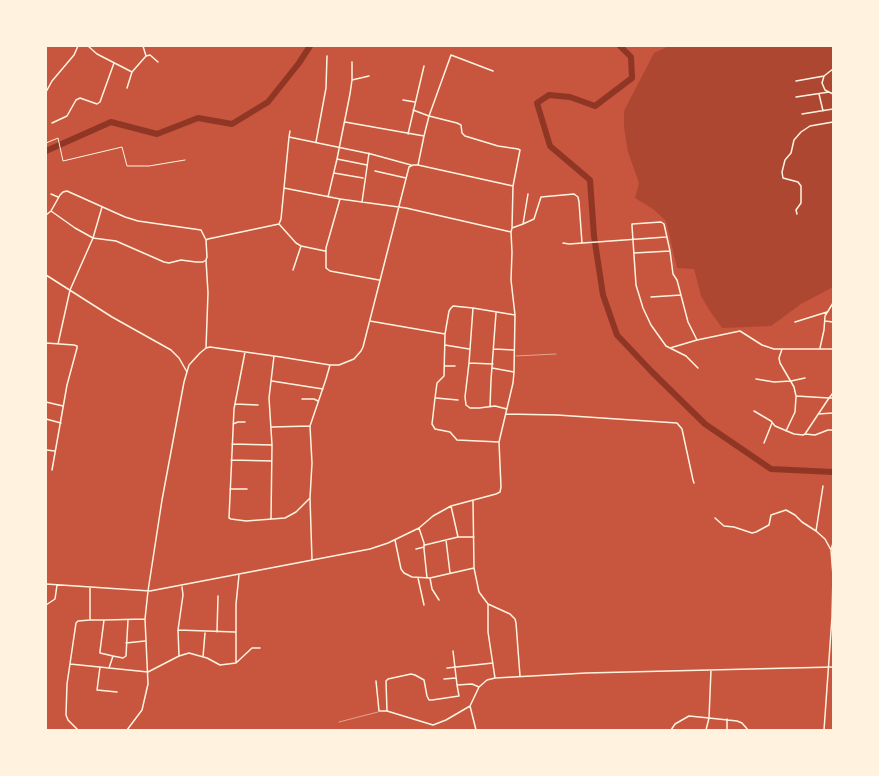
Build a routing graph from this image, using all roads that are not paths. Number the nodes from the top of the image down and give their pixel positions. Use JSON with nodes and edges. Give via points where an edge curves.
{"nodes":[{"id":1,"x":78,"y":46,"type":"edge"},
{"id":2,"x":88,"y":46,"type":"edge"},
{"id":3,"x":143,"y":46,"type":"edge"},
{"id":4,"x":146,"y":56,"type":"junction"},
{"id":5,"x":327,"y":56,"type":"dead end"},
{"id":6,"x":158,"y":62,"type":"dead end"},
{"id":7,"x":352,"y":62,"type":"dead end"},
{"id":8,"x":114,"y":63,"type":"junction"},
{"id":9,"x":424,"y":66,"type":"dead end"},
{"id":10,"x":833,"y":69,"type":"edge"},
{"id":11,"x":493,"y":71,"type":"dead end"},
{"id":12,"x":132,"y":72,"type":"junction"},
{"id":13,"x":369,"y":76,"type":"dead end"},
{"id":14,"x":824,"y":76,"type":"junction"},
{"id":15,"x":352,"y":80,"type":"junction"},
{"id":16,"x":796,"y":81,"type":"dead end"},
{"id":17,"x":127,"y":88,"type":"dead end"},
{"id":18,"x":46,"y":92,"type":"edge"},
{"id":19,"x":829,"y":92,"type":"junction"},
{"id":20,"x":819,"y":94,"type":"junction"},
{"id":21,"x":833,"y":94,"type":"edge"},
{"id":22,"x":796,"y":97,"type":"dead end"},
{"id":23,"x":403,"y":100,"type":"dead end"},
{"id":24,"x":415,"y":102,"type":"junction"},
{"id":25,"x":833,"y":109,"type":"edge"},
{"id":26,"x":413,"y":110,"type":"junction"},
{"id":27,"x":823,"y":112,"type":"junction"},
{"id":28,"x":802,"y":114,"type":"dead end"},
{"id":29,"x":429,"y":116,"type":"junction"},
{"id":30,"x":345,"y":122,"type":"junction"},
{"id":31,"x":833,"y":122,"type":"edge"},
{"id":32,"x":52,"y":123,"type":"dead end"},
{"id":33,"x":290,"y":131,"type":"dead end"},
{"id":34,"x":408,"y":134,"type":"junction"},
{"id":35,"x":424,"y":136,"type":"junction"},
{"id":36,"x":289,"y":137,"type":"junction"},
{"id":37,"x":316,"y":142,"type":"junction"},
{"id":38,"x":46,"y":143,"type":"edge"},
{"id":39,"x":340,"y":147,"type":"junction"},
{"id":40,"x":369,"y":153,"type":"junction"},
{"id":41,"x":337,"y":159,"type":"junction"},
{"id":42,"x":185,"y":160,"type":"dead end"},
{"id":43,"x":367,"y":165,"type":"junction"},
{"id":44,"x":411,"y":165,"type":"junction"},
{"id":45,"x":418,"y":165,"type":"junction"},
{"id":46,"x":375,"y":171,"type":"dead end"},
{"id":47,"x":334,"y":173,"type":"junction"},
{"id":48,"x":363,"y":178,"type":"dead end"},
{"id":49,"x":406,"y":178,"type":"junction"},
{"id":50,"x":513,"y":186,"type":"junction"},
{"id":51,"x":284,"y":188,"type":"junction"},
{"id":52,"x":51,"y":194,"type":"dead end"},
{"id":53,"x":528,"y":194,"type":"dead end"},
{"id":54,"x":59,"y":197,"type":"junction"},
{"id":55,"x":328,"y":197,"type":"junction"},
{"id":56,"x":340,"y":199,"type":"junction"},
{"id":57,"x":362,"y":202,"type":"junction"},
{"id":58,"x":102,"y":206,"type":"junction"},
{"id":59,"x":398,"y":207,"type":"junction"},
{"id":60,"x":51,"y":211,"type":"junction"},
{"id":61,"x":797,"y":214,"type":"dead end"},
{"id":62,"x":46,"y":216,"type":"edge"},
{"id":63,"x":279,"y":224,"type":"junction"},
{"id":64,"x":524,"y":224,"type":"junction"},
{"id":65,"x":512,"y":228,"type":"junction"},
{"id":66,"x":511,"y":232,"type":"junction"},
{"id":67,"x":666,"y":237,"type":"junction"},
{"id":68,"x":93,"y":238,"type":"junction"},
{"id":69,"x":633,"y":239,"type":"junction"},
{"id":70,"x":206,"y":240,"type":"junction"},
{"id":71,"x":563,"y":243,"type":"dead end"},
{"id":72,"x":582,"y":243,"type":"junction"},
{"id":73,"x":301,"y":246,"type":"junction"},
{"id":74,"x":325,"y":251,"type":"junction"},
{"id":75,"x":670,"y":251,"type":"junction"},
{"id":76,"x":634,"y":252,"type":"junction"},
{"id":77,"x":206,"y":260,"type":"junction"},
{"id":78,"x":293,"y":270,"type":"dead end"},
{"id":79,"x":46,"y":275,"type":"edge"},
{"id":80,"x":380,"y":280,"type":"junction"},
{"id":81,"x":70,"y":290,"type":"junction"},
{"id":82,"x":681,"y":295,"type":"junction"},
{"id":83,"x":651,"y":297,"type":"dead end"},
{"id":84,"x":833,"y":303,"type":"edge"},
{"id":85,"x":473,"y":308,"type":"junction"},
{"id":86,"x":827,"y":312,"type":"junction"},
{"id":87,"x":496,"y":313,"type":"junction"},
{"id":88,"x":515,"y":315,"type":"junction"},
{"id":89,"x":370,"y":321,"type":"junction"},
{"id":90,"x":825,"y":321,"type":"junction"},
{"id":91,"x":795,"y":322,"type":"dead end"},
{"id":92,"x":833,"y":322,"type":"edge"},
{"id":93,"x":445,"y":334,"type":"junction"},
{"id":94,"x":697,"y":340,"type":"junction"},
{"id":95,"x":46,"y":343,"type":"edge"},
{"id":96,"x":58,"y":344,"type":"junction"},
{"id":97,"x":446,"y":344,"type":"junction"},
{"id":98,"x":833,"y":345,"type":"edge"},
{"id":99,"x":206,"y":348,"type":"junction"},
{"id":100,"x":670,"y":348,"type":"junction"},
{"id":101,"x":820,"y":348,"type":"junction"},
{"id":102,"x":470,"y":349,"type":"junction"},
{"id":103,"x":494,"y":349,"type":"junction"},
{"id":104,"x":782,"y":349,"type":"junction"},
{"id":105,"x":833,"y":349,"type":"edge"},
{"id":106,"x":514,"y":350,"type":"junction"},
{"id":107,"x":245,"y":352,"type":"junction"},
{"id":108,"x":556,"y":354,"type":"dead end"},
{"id":109,"x":274,"y":356,"type":"junction"},
{"id":110,"x":514,"y":356,"type":"junction"},
{"id":111,"x":469,"y":362,"type":"junction"},
{"id":112,"x":493,"y":364,"type":"junction"},
{"id":113,"x":330,"y":365,"type":"junction"},
{"id":114,"x":445,"y":366,"type":"junction"},
{"id":115,"x":455,"y":366,"type":"dead end"},
{"id":116,"x":492,"y":368,"type":"junction"},
{"id":117,"x":698,"y":368,"type":"dead end"},
{"id":118,"x":187,"y":372,"type":"junction"},
{"id":119,"x":514,"y":372,"type":"junction"},
{"id":120,"x":805,"y":378,"type":"dead end"},
{"id":121,"x":756,"y":379,"type":"dead end"},
{"id":122,"x":272,"y":380,"type":"junction"},
{"id":123,"x":791,"y":381,"type":"junction"},
{"id":124,"x":323,"y":389,"type":"junction"},
{"id":125,"x":833,"y":393,"type":"edge"},
{"id":126,"x":796,"y":396,"type":"junction"},
{"id":127,"x":436,"y":398,"type":"junction"},
{"id":128,"x":829,"y":398,"type":"junction"},
{"id":129,"x":833,"y":398,"type":"edge"},
{"id":130,"x":302,"y":399,"type":"dead end"},
{"id":131,"x":458,"y":400,"type":"dead end"},
{"id":132,"x":318,"y":401,"type":"junction"},
{"id":133,"x":46,"y":402,"type":"edge"},
{"id":134,"x":235,"y":404,"type":"junction"},
{"id":135,"x":258,"y":405,"type":"dead end"},
{"id":136,"x":64,"y":406,"type":"junction"},
{"id":137,"x":490,"y":407,"type":"junction"},
{"id":138,"x":507,"y":408,"type":"junction"},
{"id":139,"x":754,"y":411,"type":"dead end"},
{"id":140,"x":833,"y":413,"type":"edge"},
{"id":141,"x":506,"y":414,"type":"junction"},
{"id":142,"x":818,"y":414,"type":"junction"},
{"id":143,"x":46,"y":419,"type":"edge"},
{"id":144,"x":245,"y":422,"type":"dead end"},
{"id":145,"x":61,"y":423,"type":"junction"},
{"id":146,"x":772,"y":423,"type":"junction"},
{"id":147,"x":232,"y":424,"type":"junction"},
{"id":148,"x":310,"y":426,"type":"junction"},
{"id":149,"x":272,"y":427,"type":"junction"},
{"id":150,"x":833,"y":430,"type":"edge"},
{"id":151,"x":786,"y":431,"type":"junction"},
{"id":152,"x":805,"y":434,"type":"junction"},
{"id":153,"x":499,"y":442,"type":"junction"},
{"id":154,"x":764,"y":443,"type":"dead end"},
{"id":155,"x":232,"y":444,"type":"junction"},
{"id":156,"x":272,"y":445,"type":"junction"},
{"id":157,"x":46,"y":450,"type":"edge"},
{"id":158,"x":55,"y":451,"type":"junction"},
{"id":159,"x":231,"y":460,"type":"junction"},
{"id":160,"x":272,"y":461,"type":"junction"},
{"id":161,"x":52,"y":470,"type":"dead end"},
{"id":162,"x":694,"y":483,"type":"dead end"},
{"id":163,"x":823,"y":486,"type":"dead end"},
{"id":164,"x":230,"y":489,"type":"junction"},
{"id":165,"x":247,"y":489,"type":"dead end"},
{"id":166,"x":310,"y":498,"type":"junction"},
{"id":167,"x":473,"y":501,"type":"junction"},
{"id":168,"x":451,"y":506,"type":"junction"},
{"id":169,"x":715,"y":518,"type":"dead end"},
{"id":170,"x":271,"y":519,"type":"junction"},
{"id":171,"x":418,"y":528,"type":"junction"},
{"id":172,"x":816,"y":531,"type":"junction"},
{"id":173,"x":458,"y":537,"type":"junction"},
{"id":174,"x":474,"y":537,"type":"junction"},
{"id":175,"x":395,"y":540,"type":"junction"},
{"id":176,"x":446,"y":540,"type":"junction"},
{"id":177,"x":833,"y":543,"type":"edge"},
{"id":178,"x":424,"y":546,"type":"junction"},
{"id":179,"x":416,"y":549,"type":"dead end"},
{"id":180,"x":831,"y":550,"type":"junction"},
{"id":181,"x":833,"y":556,"type":"edge"},
{"id":182,"x":312,"y":560,"type":"junction"},
{"id":183,"x":474,"y":569,"type":"junction"},
{"id":184,"x":450,"y":573,"type":"junction"},
{"id":185,"x":239,"y":575,"type":"junction"},
{"id":186,"x":418,"y":578,"type":"junction"},
{"id":187,"x":428,"y":578,"type":"junction"},
{"id":188,"x":46,"y":584,"type":"edge"},
{"id":189,"x":57,"y":584,"type":"junction"},
{"id":190,"x":182,"y":586,"type":"junction"},
{"id":191,"x":90,"y":587,"type":"junction"},
{"id":192,"x":148,"y":591,"type":"junction"},
{"id":193,"x":218,"y":596,"type":"dead end"},
{"id":194,"x":439,"y":600,"type":"dead end"},
{"id":195,"x":488,"y":604,"type":"junction"},
{"id":196,"x":46,"y":605,"type":"edge"},
{"id":197,"x":424,"y":605,"type":"dead end"},
{"id":198,"x":832,"y":610,"type":"edge"},
{"id":199,"x":145,"y":619,"type":"junction"},
{"id":200,"x":90,"y":620,"type":"junction"},
{"id":201,"x":104,"y":620,"type":"junction"},
{"id":202,"x":128,"y":620,"type":"junction"},
{"id":203,"x":178,"y":630,"type":"junction"},
{"id":204,"x":205,"y":632,"type":"junction"},
{"id":205,"x":217,"y":632,"type":"junction"},
{"id":206,"x":235,"y":632,"type":"junction"},
{"id":207,"x":145,"y":641,"type":"junction"},
{"id":208,"x":126,"y":643,"type":"junction"},
{"id":209,"x":260,"y":648,"type":"dead end"},
{"id":210,"x":453,"y":651,"type":"dead end"},
{"id":211,"x":113,"y":656,"type":"junction"},
{"id":212,"x":179,"y":656,"type":"junction"},
{"id":213,"x":203,"y":657,"type":"junction"},
{"id":214,"x":236,"y":663,"type":"junction"},
{"id":215,"x":493,"y":663,"type":"junction"},
{"id":216,"x":70,"y":664,"type":"junction"},
{"id":217,"x":100,"y":667,"type":"junction"},
{"id":218,"x":455,"y":667,"type":"junction"},
{"id":219,"x":828,"y":667,"type":"junction"},
{"id":220,"x":833,"y":667,"type":"edge"},
{"id":221,"x":108,"y":668,"type":"junction"},
{"id":222,"x":447,"y":668,"type":"dead end"},
{"id":223,"x":711,"y":670,"type":"junction"},
{"id":224,"x":148,"y":672,"type":"junction"},
{"id":225,"x":520,"y":676,"type":"junction"},
{"id":226,"x":456,"y":678,"type":"junction"},
{"id":227,"x":495,"y":678,"type":"junction"},
{"id":228,"x":444,"y":679,"type":"dead end"},
{"id":229,"x":376,"y":681,"type":"dead end"},
{"id":230,"x":457,"y":685,"type":"junction"},
{"id":231,"x":479,"y":687,"type":"junction"},
{"id":232,"x":116,"y":692,"type":"dead end"},
{"id":233,"x":470,"y":706,"type":"junction"},
{"id":234,"x":387,"y":711,"type":"junction"},
{"id":235,"x":379,"y":712,"type":"junction"},
{"id":236,"x":709,"y":718,"type":"junction"},
{"id":237,"x":727,"y":719,"type":"junction"},
{"id":238,"x":339,"y":722,"type":"dead end"},
{"id":239,"x":78,"y":730,"type":"edge"},
{"id":240,"x":127,"y":730,"type":"edge"},
{"id":241,"x":476,"y":730,"type":"edge"},
{"id":242,"x":671,"y":730,"type":"edge"},
{"id":243,"x":706,"y":730,"type":"edge"},
{"id":244,"x":727,"y":730,"type":"edge"},
{"id":245,"x":748,"y":730,"type":"edge"},
{"id":246,"x":824,"y":730,"type":"edge"}],
"edges":[{"from":1,"to":18,"type":"street"},
{"from":2,"to":8,"type":"street"},
{"from":3,"to":4,"type":"street"},
{"from":4,"to":6,"type":"street","via":[[150,55]]},
{"from":4,"to":12,"type":"street"},
{"from":5,"to":37,"type":"street","via":[[326,88]]},
{"from":7,"to":15,"type":"street"},
{"from":8,"to":12,"type":"street"},
{"from":8,"to":32,"type":"street","via":[[98,104],[80,98],[76,100],[67,116]]},
{"from":9,"to":24,"type":"street"},
{"from":10,"to":14,"type":"street"},
{"from":11,"to":29,"type":"street","via":[[451,55]]},
{"from":12,"to":17,"type":"street"},
{"from":13,"to":15,"type":"street"},
{"from":14,"to":16,"type":"street"},
{"from":14,"to":19,"type":"street","via":[[822,83]]},
{"from":15,"to":30,"type":"street"},
{"from":19,"to":20,"type":"street"},
{"from":19,"to":21,"type":"street"},
{"from":20,"to":22,"type":"street"},
{"from":20,"to":27,"type":"street"},
{"from":23,"to":24,"type":"street"},
{"from":24,"to":26,"type":"street"},
{"from":25,"to":27,"type":"street"},
{"from":26,"to":29,"type":"street"},
{"from":26,"to":34,"type":"street"},
{"from":27,"to":28,"type":"street"},
{"from":29,"to":35,"type":"street"},
{"from":29,"to":50,"type":"street","via":[[461,125],[462,133],[466,136],[518,149],[520,152]]},
{"from":30,"to":34,"type":"street"},
{"from":30,"to":39,"type":"street"},
{"from":31,"to":61,"type":"street","via":[[810,126],[801,132],[784,160],[783,178],[798,182],[800,186]]},
{"from":33,"to":36,"type":"street"},
{"from":34,"to":35,"type":"street"},
{"from":35,"to":45,"type":"street"},
{"from":36,"to":37,"type":"street"},
{"from":36,"to":51,"type":"street"},
{"from":37,"to":39,"type":"street"},
{"from":38,"to":42,"type":"street","via":[[58,138],[63,161],[122,147],[127,166],[149,166]]},
{"from":39,"to":40,"type":"street"},
{"from":39,"to":41,"type":"street"},
{"from":40,"to":43,"type":"street"},
{"from":40,"to":44,"type":"street"},
{"from":41,"to":43,"type":"street"},
{"from":41,"to":47,"type":"street"},
{"from":43,"to":57,"type":"street"},
{"from":44,"to":45,"type":"street"},
{"from":44,"to":49,"type":"street"},
{"from":45,"to":50,"type":"street"},
{"from":46,"to":49,"type":"street"},
{"from":47,"to":48,"type":"street"},
{"from":47,"to":55,"type":"street"},
{"from":49,"to":59,"type":"street"},
{"from":50,"to":65,"type":"street"},
{"from":51,"to":55,"type":"street"},
{"from":51,"to":63,"type":"street"},
{"from":52,"to":54,"type":"street"},
{"from":53,"to":64,"type":"street"},
{"from":54,"to":58,"type":"street","via":[[63,192],[68,192]]},
{"from":54,"to":60,"type":"street"},
{"from":55,"to":56,"type":"street"},
{"from":56,"to":57,"type":"street"},
{"from":56,"to":74,"type":"street"},
{"from":57,"to":59,"type":"street"},
{"from":58,"to":68,"type":"street"},
{"from":58,"to":70,"type":"street","via":[[138,221],[201,230]]},
{"from":59,"to":66,"type":"street"},
{"from":59,"to":80,"type":"street"},
{"from":60,"to":62,"type":"street"},
{"from":60,"to":68,"type":"street"},
{"from":63,"to":70,"type":"street"},
{"from":63,"to":73,"type":"street"},
{"from":64,"to":65,"type":"street"},
{"from":64,"to":72,"type":"street","via":[[534,219],[541,197],[574,194],[580,202]]},
{"from":65,"to":66,"type":"street"},
{"from":66,"to":88,"type":"street"},
{"from":67,"to":69,"type":"street"},
{"from":67,"to":69,"type":"street","via":[[664,224],[661,222],[632,224]]},
{"from":67,"to":75,"type":"street"},
{"from":68,"to":77,"type":"street","via":[[116,241],[169,263],[181,260]]},
{"from":68,"to":81,"type":"street"},
{"from":69,"to":72,"type":"street"},
{"from":69,"to":76,"type":"street"},
{"from":70,"to":77,"type":"street"},
{"from":71,"to":72,"type":"street"},
{"from":73,"to":74,"type":"street"},
{"from":73,"to":78,"type":"street"},
{"from":74,"to":80,"type":"street","via":[[328,270]]},
{"from":75,"to":76,"type":"street"},
{"from":75,"to":82,"type":"street","via":[[673,274]]},
{"from":76,"to":100,"type":"street","via":[[636,285],[641,303],[651,325]]},
{"from":77,"to":99,"type":"street"},
{"from":79,"to":81,"type":"street"},
{"from":80,"to":89,"type":"street"},
{"from":81,"to":96,"type":"street"},
{"from":81,"to":118,"type":"street","via":[[173,352]]},
{"from":82,"to":83,"type":"street"},
{"from":82,"to":94,"type":"street","via":[[688,322]]},
{"from":84,"to":86,"type":"street"},
{"from":85,"to":87,"type":"street"},
{"from":85,"to":93,"type":"street","via":[[453,306],[449,312]]},
{"from":85,"to":102,"type":"street"},
{"from":86,"to":90,"type":"street"},
{"from":86,"to":91,"type":"street"},
{"from":87,"to":88,"type":"street"},
{"from":87,"to":103,"type":"street"},
{"from":88,"to":106,"type":"street"},
{"from":89,"to":93,"type":"street"},
{"from":89,"to":113,"type":"street","via":[[363,347],[357,356],[343,364]]},
{"from":90,"to":92,"type":"street"},
{"from":90,"to":101,"type":"street"},
{"from":93,"to":97,"type":"street"},
{"from":94,"to":100,"type":"street"},
{"from":94,"to":104,"type":"street","via":[[740,331],[762,345]]},
{"from":95,"to":96,"type":"street"},
{"from":96,"to":136,"type":"street","via":[[77,346]]},
{"from":97,"to":102,"type":"street"},
{"from":97,"to":114,"type":"street"},
{"from":98,"to":105,"type":"street"},
{"from":99,"to":107,"type":"street"},
{"from":99,"to":118,"type":"street","via":[[196,356]]},
{"from":100,"to":117,"type":"street","via":[[686,356]]},
{"from":101,"to":104,"type":"street"},
{"from":101,"to":105,"type":"street"},
{"from":102,"to":111,"type":"street"},
{"from":103,"to":106,"type":"street"},
{"from":103,"to":112,"type":"street"},
{"from":104,"to":123,"type":"street","via":[[780,363]]},
{"from":106,"to":110,"type":"street"},
{"from":107,"to":109,"type":"street"},
{"from":107,"to":134,"type":"street"},
{"from":108,"to":110,"type":"lane"},
{"from":109,"to":113,"type":"street"},
{"from":109,"to":122,"type":"street"},
{"from":110,"to":119,"type":"street"},
{"from":111,"to":112,"type":"street"},
{"from":111,"to":137,"type":"street","via":[[466,405],[470,408]]},
{"from":112,"to":116,"type":"street"},
{"from":113,"to":124,"type":"street"},
{"from":114,"to":115,"type":"street"},
{"from":114,"to":127,"type":"street","via":[[444,376],[438,383]]},
{"from":116,"to":119,"type":"street"},
{"from":116,"to":137,"type":"street"},
{"from":118,"to":192,"type":"street","via":[[162,500]]},
{"from":119,"to":138,"type":"street"},
{"from":120,"to":123,"type":"street"},
{"from":121,"to":123,"type":"street","via":[[770,382]]},
{"from":122,"to":124,"type":"street"},
{"from":122,"to":149,"type":"street","via":[[269,404]]},
{"from":123,"to":126,"type":"street"},
{"from":124,"to":132,"type":"street"},
{"from":125,"to":128,"type":"street"},
{"from":126,"to":128,"type":"street"},
{"from":126,"to":151,"type":"street","via":[[795,412]]},
{"from":127,"to":131,"type":"street"},
{"from":127,"to":153,"type":"street","via":[[432,424],[434,430],[450,432],[457,440]]},
{"from":128,"to":129,"type":"street"},
{"from":128,"to":142,"type":"street"},
{"from":130,"to":132,"type":"street"},
{"from":132,"to":148,"type":"street"},
{"from":133,"to":136,"type":"street"},
{"from":134,"to":135,"type":"street"},
{"from":134,"to":147,"type":"street"},
{"from":136,"to":145,"type":"street"},
{"from":137,"to":138,"type":"street"},
{"from":138,"to":141,"type":"street"},
{"from":139,"to":146,"type":"street"},
{"from":140,"to":142,"type":"street"},
{"from":141,"to":153,"type":"street"},
{"from":141,"to":162,"type":"street","via":[[551,414],[677,423],[683,432]]},
{"from":142,"to":152,"type":"street"},
{"from":143,"to":145,"type":"street"},
{"from":144,"to":147,"type":"street"},
{"from":145,"to":158,"type":"street"},
{"from":146,"to":151,"type":"street"},
{"from":146,"to":154,"type":"street"},
{"from":147,"to":155,"type":"street"},
{"from":148,"to":149,"type":"street"},
{"from":148,"to":166,"type":"street"},
{"from":149,"to":156,"type":"street"},
{"from":150,"to":152,"type":"street","via":[[815,435]]},
{"from":151,"to":152,"type":"street"},
{"from":153,"to":167,"type":"street","via":[[500,492]]},
{"from":155,"to":156,"type":"street"},
{"from":155,"to":159,"type":"street"},
{"from":156,"to":160,"type":"street"},
{"from":157,"to":158,"type":"street"},
{"from":158,"to":161,"type":"street"},
{"from":159,"to":160,"type":"street"},
{"from":159,"to":164,"type":"street"},
{"from":160,"to":170,"type":"street"},
{"from":163,"to":172,"type":"street"},
{"from":164,"to":165,"type":"street"},
{"from":164,"to":170,"type":"street","via":[[229,518],[246,521]]},
{"from":166,"to":170,"type":"street","via":[[290,516]]},
{"from":166,"to":182,"type":"street"},
{"from":167,"to":168,"type":"street"},
{"from":167,"to":174,"type":"street"},
{"from":168,"to":171,"type":"street"},
{"from":168,"to":173,"type":"street"},
{"from":169,"to":172,"type":"street","via":[[722,525],[752,533],[769,525],[771,515],[786,510]]},
{"from":171,"to":175,"type":"street"},
{"from":171,"to":178,"type":"street"},
{"from":172,"to":180,"type":"street","via":[[825,539]]},
{"from":173,"to":174,"type":"street"},
{"from":173,"to":176,"type":"street"},
{"from":174,"to":183,"type":"street"},
{"from":175,"to":182,"type":"street","via":[[370,549]]},
{"from":175,"to":186,"type":"street","via":[[402,571]]},
{"from":176,"to":178,"type":"street"},
{"from":176,"to":184,"type":"street"},
{"from":177,"to":180,"type":"street"},
{"from":178,"to":179,"type":"street"},
{"from":178,"to":187,"type":"street"},
{"from":180,"to":181,"type":"street"},
{"from":181,"to":198,"type":"street"},
{"from":182,"to":185,"type":"street"},
{"from":183,"to":184,"type":"street"},
{"from":183,"to":195,"type":"street","via":[[479,592]]},
{"from":184,"to":187,"type":"street"},
{"from":185,"to":190,"type":"street"},
{"from":185,"to":206,"type":"street"},
{"from":186,"to":187,"type":"street"},
{"from":186,"to":197,"type":"street"},
{"from":187,"to":194,"type":"street"},
{"from":188,"to":189,"type":"street"},
{"from":189,"to":191,"type":"street"},
{"from":189,"to":196,"type":"street","via":[[55,598]]},
{"from":190,"to":192,"type":"street"},
{"from":190,"to":203,"type":"street"},
{"from":191,"to":192,"type":"street"},
{"from":191,"to":200,"type":"street"},
{"from":192,"to":199,"type":"street"},
{"from":193,"to":205,"type":"street"},
{"from":195,"to":215,"type":"street","via":[[488,632]]},
{"from":195,"to":225,"type":"street","via":[[515,619]]},
{"from":198,"to":219,"type":"street"},
{"from":199,"to":202,"type":"street"},
{"from":199,"to":207,"type":"street"},
{"from":200,"to":201,"type":"street"},
{"from":200,"to":216,"type":"street","via":[[76,623]]},
{"from":201,"to":202,"type":"street"},
{"from":201,"to":211,"type":"street","via":[[100,653]]},
{"from":202,"to":208,"type":"street"},
{"from":203,"to":204,"type":"street"},
{"from":203,"to":212,"type":"street"},
{"from":204,"to":205,"type":"street"},
{"from":204,"to":213,"type":"street"},
{"from":205,"to":206,"type":"street"},
{"from":206,"to":214,"type":"street"},
{"from":207,"to":208,"type":"street"},
{"from":207,"to":224,"type":"street"},
{"from":208,"to":211,"type":"street","via":[[125,658]]},
{"from":209,"to":214,"type":"street","via":[[252,648]]},
{"from":210,"to":218,"type":"street"},
{"from":211,"to":221,"type":"street"},
{"from":212,"to":213,"type":"street","via":[[189,653]]},
{"from":212,"to":224,"type":"street"},
{"from":213,"to":214,"type":"street","via":[[220,664]]},
{"from":215,"to":218,"type":"street"},
{"from":215,"to":227,"type":"street"},
{"from":216,"to":217,"type":"street"},
{"from":216,"to":239,"type":"street","via":[[66,715]]},
{"from":217,"to":221,"type":"street"},
{"from":217,"to":232,"type":"street","via":[[97,690]]},
{"from":218,"to":222,"type":"street"},
{"from":218,"to":226,"type":"street"},
{"from":219,"to":220,"type":"street"},
{"from":219,"to":223,"type":"street"},
{"from":219,"to":246,"type":"street"},
{"from":221,"to":224,"type":"street"},
{"from":223,"to":225,"type":"street"},
{"from":223,"to":236,"type":"street"},
{"from":224,"to":240,"type":"street","via":[[142,710]]},
{"from":225,"to":227,"type":"street"},
{"from":226,"to":228,"type":"street"},
{"from":226,"to":230,"type":"street"},
{"from":227,"to":231,"type":"street","via":[[487,680]]},
{"from":229,"to":235,"type":"street"},
{"from":230,"to":231,"type":"street","via":[[472,684]]},
{"from":230,"to":234,"type":"street","via":[[459,696],[429,700],[424,680],[416,675],[388,679]]},
{"from":231,"to":233,"type":"street"},
{"from":233,"to":234,"type":"street","via":[[433,725]]},
{"from":233,"to":241,"type":"street"},
{"from":234,"to":235,"type":"street"},
{"from":235,"to":238,"type":"lane"},
{"from":236,"to":237,"type":"street"},
{"from":236,"to":242,"type":"street","via":[[689,716]]},
{"from":236,"to":243,"type":"street"},
{"from":237,"to":244,"type":"street"},
{"from":237,"to":245,"type":"street","via":[[742,723]]}]}
